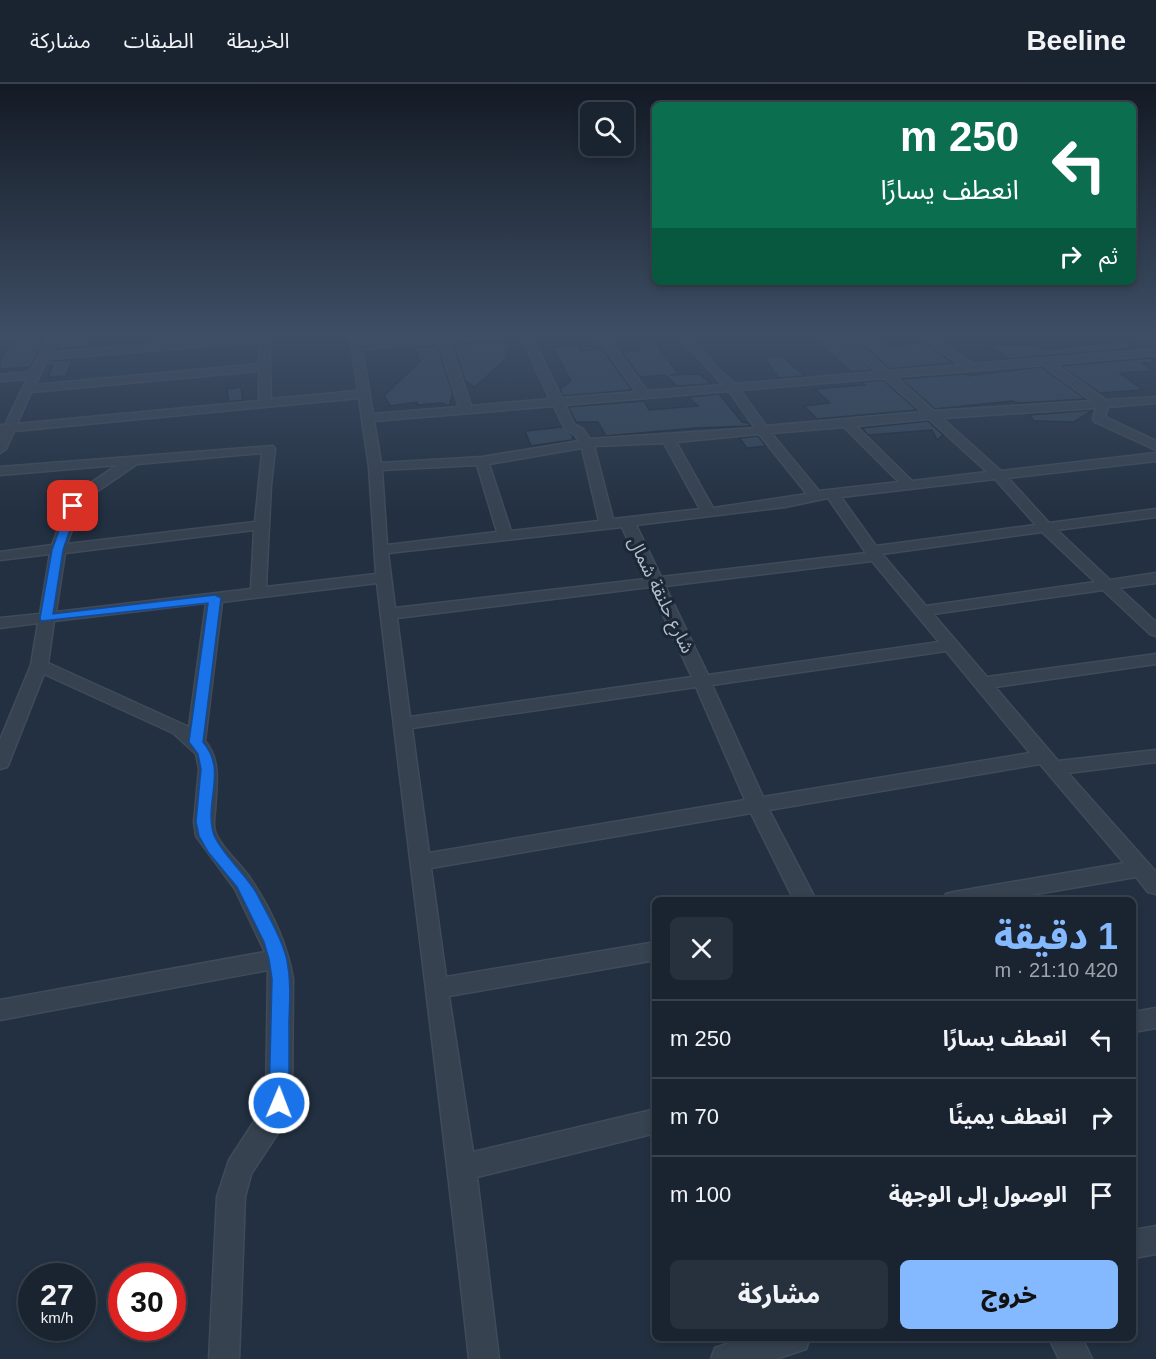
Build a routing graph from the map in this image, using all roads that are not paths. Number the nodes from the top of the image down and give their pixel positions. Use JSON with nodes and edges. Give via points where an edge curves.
{"nodes":[{"id":1,"x":23,"y":396,"type":"edge"},
{"id":2,"x":265,"y":396,"type":"edge"},
{"id":3,"x":349,"y":396,"type":"edge"},
{"id":4,"x":364,"y":396,"type":"edge"},
{"id":5,"x":461,"y":396,"type":"edge"},
{"id":6,"x":552,"y":396,"type":"edge"},
{"id":7,"x":638,"y":396,"type":"edge"},
{"id":8,"x":738,"y":396,"type":"edge"},
{"id":9,"x":911,"y":396,"type":"edge"},
{"id":10,"x":1092,"y":396,"type":"edge"},
{"id":11,"x":1156,"y":400,"type":"edge"},
{"id":12,"x":555,"y":402,"type":"junction"},
{"id":13,"x":1103,"y":403,"type":"junction"},
{"id":14,"x":265,"y":404,"type":"junction"},
{"id":15,"x":466,"y":410,"type":"junction"},
{"id":16,"x":933,"y":415,"type":"junction"},
{"id":17,"x":368,"y":418,"type":"junction"},
{"id":18,"x":847,"y":423,"type":"junction"},
{"id":19,"x":5,"y":428,"type":"edge"},
{"id":20,"x":763,"y":431,"type":"junction"},
{"id":21,"x":668,"y":439,"type":"junction"},
{"id":22,"x":586,"y":442,"type":"junction"},
{"id":23,"x":1156,"y":446,"type":"edge"},
{"id":24,"x":0,"y":449,"type":"edge"},
{"id":25,"x":1156,"y":457,"type":"edge"},
{"id":26,"x":139,"y":458,"type":"junction"},
{"id":27,"x":482,"y":460,"type":"junction"},
{"id":28,"x":375,"y":467,"type":"junction"},
{"id":29,"x":0,"y":471,"type":"edge"},
{"id":30,"x":999,"y":476,"type":"junction"},
{"id":31,"x":909,"y":485,"type":"junction"},
{"id":32,"x":824,"y":495,"type":"junction"},
{"id":33,"x":709,"y":513,"type":"junction"},
{"id":34,"x":1156,"y":513,"type":"edge"},
{"id":35,"x":627,"y":522,"type":"junction"},
{"id":36,"x":608,"y":523,"type":"junction"},
{"id":37,"x":262,"y":525,"type":"junction"},
{"id":38,"x":1047,"y":529,"type":"junction"},
{"id":39,"x":505,"y":535,"type":"junction"},
{"id":40,"x":57,"y":550,"type":"junction"},
{"id":41,"x":380,"y":550,"type":"junction"},
{"id":42,"x":874,"y":554,"type":"junction"},
{"id":43,"x":0,"y":556,"type":"edge"},
{"id":44,"x":383,"y":578,"type":"junction"},
{"id":45,"x":1156,"y":578,"type":"edge"},
{"id":46,"x":656,"y":582,"type":"junction"},
{"id":47,"x":1108,"y":586,"type":"junction"},
{"id":48,"x":258,"y":593,"type":"junction"},
{"id":49,"x":215,"y":598,"type":"junction"},
{"id":50,"x":922,"y":611,"type":"junction"},
{"id":51,"x":388,"y":614,"type":"junction"},
{"id":52,"x":46,"y":618,"type":"junction"},
{"id":53,"x":0,"y":623,"type":"edge"},
{"id":54,"x":1156,"y":631,"type":"edge"},
{"id":55,"x":951,"y":645,"type":"junction"},
{"id":56,"x":1156,"y":658,"type":"edge"},
{"id":57,"x":39,"y":665,"type":"junction"},
{"id":58,"x":702,"y":681,"type":"junction"},
{"id":59,"x":984,"y":683,"type":"junction"},
{"id":60,"x":402,"y":724,"type":"junction"},
{"id":61,"x":196,"y":742,"type":"junction"},
{"id":62,"x":1156,"y":756,"type":"edge"},
{"id":63,"x":0,"y":763,"type":"edge"},
{"id":64,"x":1048,"y":763,"type":"junction"},
{"id":65,"x":758,"y":807,"type":"junction"},
{"id":66,"x":420,"y":862,"type":"junction"},
{"id":67,"x":1141,"y":868,"type":"junction"},
{"id":68,"x":1156,"y":886,"type":"edge"},
{"id":69,"x":803,"y":897,"type":"edge"},
{"id":70,"x":972,"y":897,"type":"edge"},
{"id":71,"x":652,"y":952,"type":"edge"},
{"id":72,"x":278,"y":959,"type":"junction"},
{"id":73,"x":436,"y":988,"type":"junction"},
{"id":74,"x":0,"y":1010,"type":"edge"},
{"id":75,"x":1156,"y":1018,"type":"edge"},
{"id":76,"x":1136,"y":1022,"type":"edge"},
{"id":77,"x":652,"y":1122,"type":"edge"},
{"id":78,"x":462,"y":1168,"type":"junction"},
{"id":79,"x":1156,"y":1240,"type":"edge"},
{"id":80,"x":1136,"y":1244,"type":"edge"},
{"id":81,"x":785,"y":1341,"type":"edge"},
{"id":82,"x":1066,"y":1341,"type":"edge"},
{"id":83,"x":224,"y":1359,"type":"edge"},
{"id":84,"x":484,"y":1359,"type":"edge"},
{"id":85,"x":726,"y":1359,"type":"edge"},
{"id":86,"x":1077,"y":1359,"type":"edge"}],
"edges":[{"from":1,"to":19,"type":"street"},
{"from":2,"to":14,"type":"street"},
{"from":3,"to":14,"type":"street"},
{"from":4,"to":17,"type":"street"},
{"from":5,"to":15,"type":"street"},
{"from":6,"to":12,"type":"street"},
{"from":7,"to":12,"type":"street"},
{"from":8,"to":20,"type":"street"},
{"from":9,"to":16,"type":"street"},
{"from":10,"to":13,"type":"street"},
{"from":11,"to":13,"type":"street"},
{"from":12,"to":15,"type":"street"},
{"from":12,"to":22,"type":"street","via":[[569,426]]},
{"from":13,"to":16,"type":"street"},
{"from":13,"to":23,"type":"street","via":[[1099,419]]},
{"from":14,"to":19,"type":"street"},
{"from":15,"to":17,"type":"street"},
{"from":16,"to":18,"type":"street"},
{"from":16,"to":30,"type":"street"},
{"from":17,"to":28,"type":"street"},
{"from":18,"to":20,"type":"street"},
{"from":18,"to":31,"type":"street"},
{"from":19,"to":24,"type":"street"},
{"from":20,"to":21,"type":"street"},
{"from":20,"to":32,"type":"street"},
{"from":21,"to":22,"type":"street"},
{"from":21,"to":33,"type":"street"},
{"from":22,"to":27,"type":"street"},
{"from":22,"to":36,"type":"street"},
{"from":25,"to":30,"type":"street","name":"شارع حلنقة شمال"},
{"from":26,"to":29,"type":"street"},
{"from":26,"to":37,"type":"street","via":[[269,448]]},
{"from":26,"to":40,"type":"street","via":[[81,496],[73,506]]},
{"from":27,"to":28,"type":"street"},
{"from":27,"to":39,"type":"street"},
{"from":28,"to":41,"type":"street"},
{"from":30,"to":31,"type":"street","name":"شارع حلنقة شمال"},
{"from":30,"to":38,"type":"street"},
{"from":31,"to":32,"type":"street","name":"شارع حلنقة شمال"},
{"from":32,"to":33,"type":"street","name":"شارع حلنقة شمال"},
{"from":32,"to":42,"type":"street"},
{"from":33,"to":35,"type":"street","name":"شارع حلنقة شمال"},
{"from":34,"to":38,"type":"street"},
{"from":35,"to":36,"type":"street"},
{"from":35,"to":46,"type":"street","name":"شارع حلنقة شمال"},
{"from":36,"to":39,"type":"street"},
{"from":37,"to":40,"type":"street"},
{"from":37,"to":48,"type":"street"},
{"from":38,"to":42,"type":"street"},
{"from":38,"to":47,"type":"street"},
{"from":39,"to":41,"type":"street"},
{"from":40,"to":43,"type":"street"},
{"from":40,"to":52,"type":"street"},
{"from":41,"to":44,"type":"street"},
{"from":42,"to":46,"type":"street"},
{"from":42,"to":50,"type":"street"},
{"from":44,"to":48,"type":"street"},
{"from":44,"to":51,"type":"street"},
{"from":45,"to":47,"type":"street"},
{"from":46,"to":51,"type":"street"},
{"from":46,"to":58,"type":"street","name":"شارع حلنقة شمال"},
{"from":47,"to":50,"type":"street"},
{"from":47,"to":54,"type":"street"},
{"from":48,"to":49,"type":"street"},
{"from":49,"to":52,"type":"street"},
{"from":49,"to":61,"type":"street"},
{"from":50,"to":55,"type":"street"},
{"from":51,"to":60,"type":"street"},
{"from":52,"to":53,"type":"street"},
{"from":52,"to":57,"type":"street"},
{"from":55,"to":58,"type":"street"},
{"from":55,"to":59,"type":"street"},
{"from":56,"to":59,"type":"street"},
{"from":57,"to":61,"type":"street","via":[[172,726]]},
{"from":57,"to":63,"type":"street"},
{"from":58,"to":60,"type":"street"},
{"from":58,"to":65,"type":"street","name":"شارع حلنقة شمال"},
{"from":59,"to":64,"type":"street"},
{"from":60,"to":66,"type":"street"},
{"from":61,"to":72,"type":"street","via":[[205,753],[208,769],[206,836],[243,884]]},
{"from":62,"to":64,"type":"street"},
{"from":64,"to":65,"type":"street"},
{"from":64,"to":67,"type":"street"},
{"from":65,"to":66,"type":"street"},
{"from":65,"to":69,"type":"street","name":"شارع حلنقة شمال"},
{"from":66,"to":73,"type":"street"},
{"from":67,"to":68,"type":"street"},
{"from":67,"to":70,"type":"street"},
{"from":71,"to":73,"type":"street"},
{"from":72,"to":74,"type":"street"},
{"from":72,"to":83,"type":"street","via":[[279,1103],[240,1169],[231,1197]]},
{"from":73,"to":78,"type":"street"},
{"from":75,"to":76,"type":"street"},
{"from":77,"to":78,"type":"street"},
{"from":78,"to":84,"type":"street"},
{"from":79,"to":80,"type":"street"},
{"from":81,"to":85,"type":"street"},
{"from":82,"to":86,"type":"street"}]}
